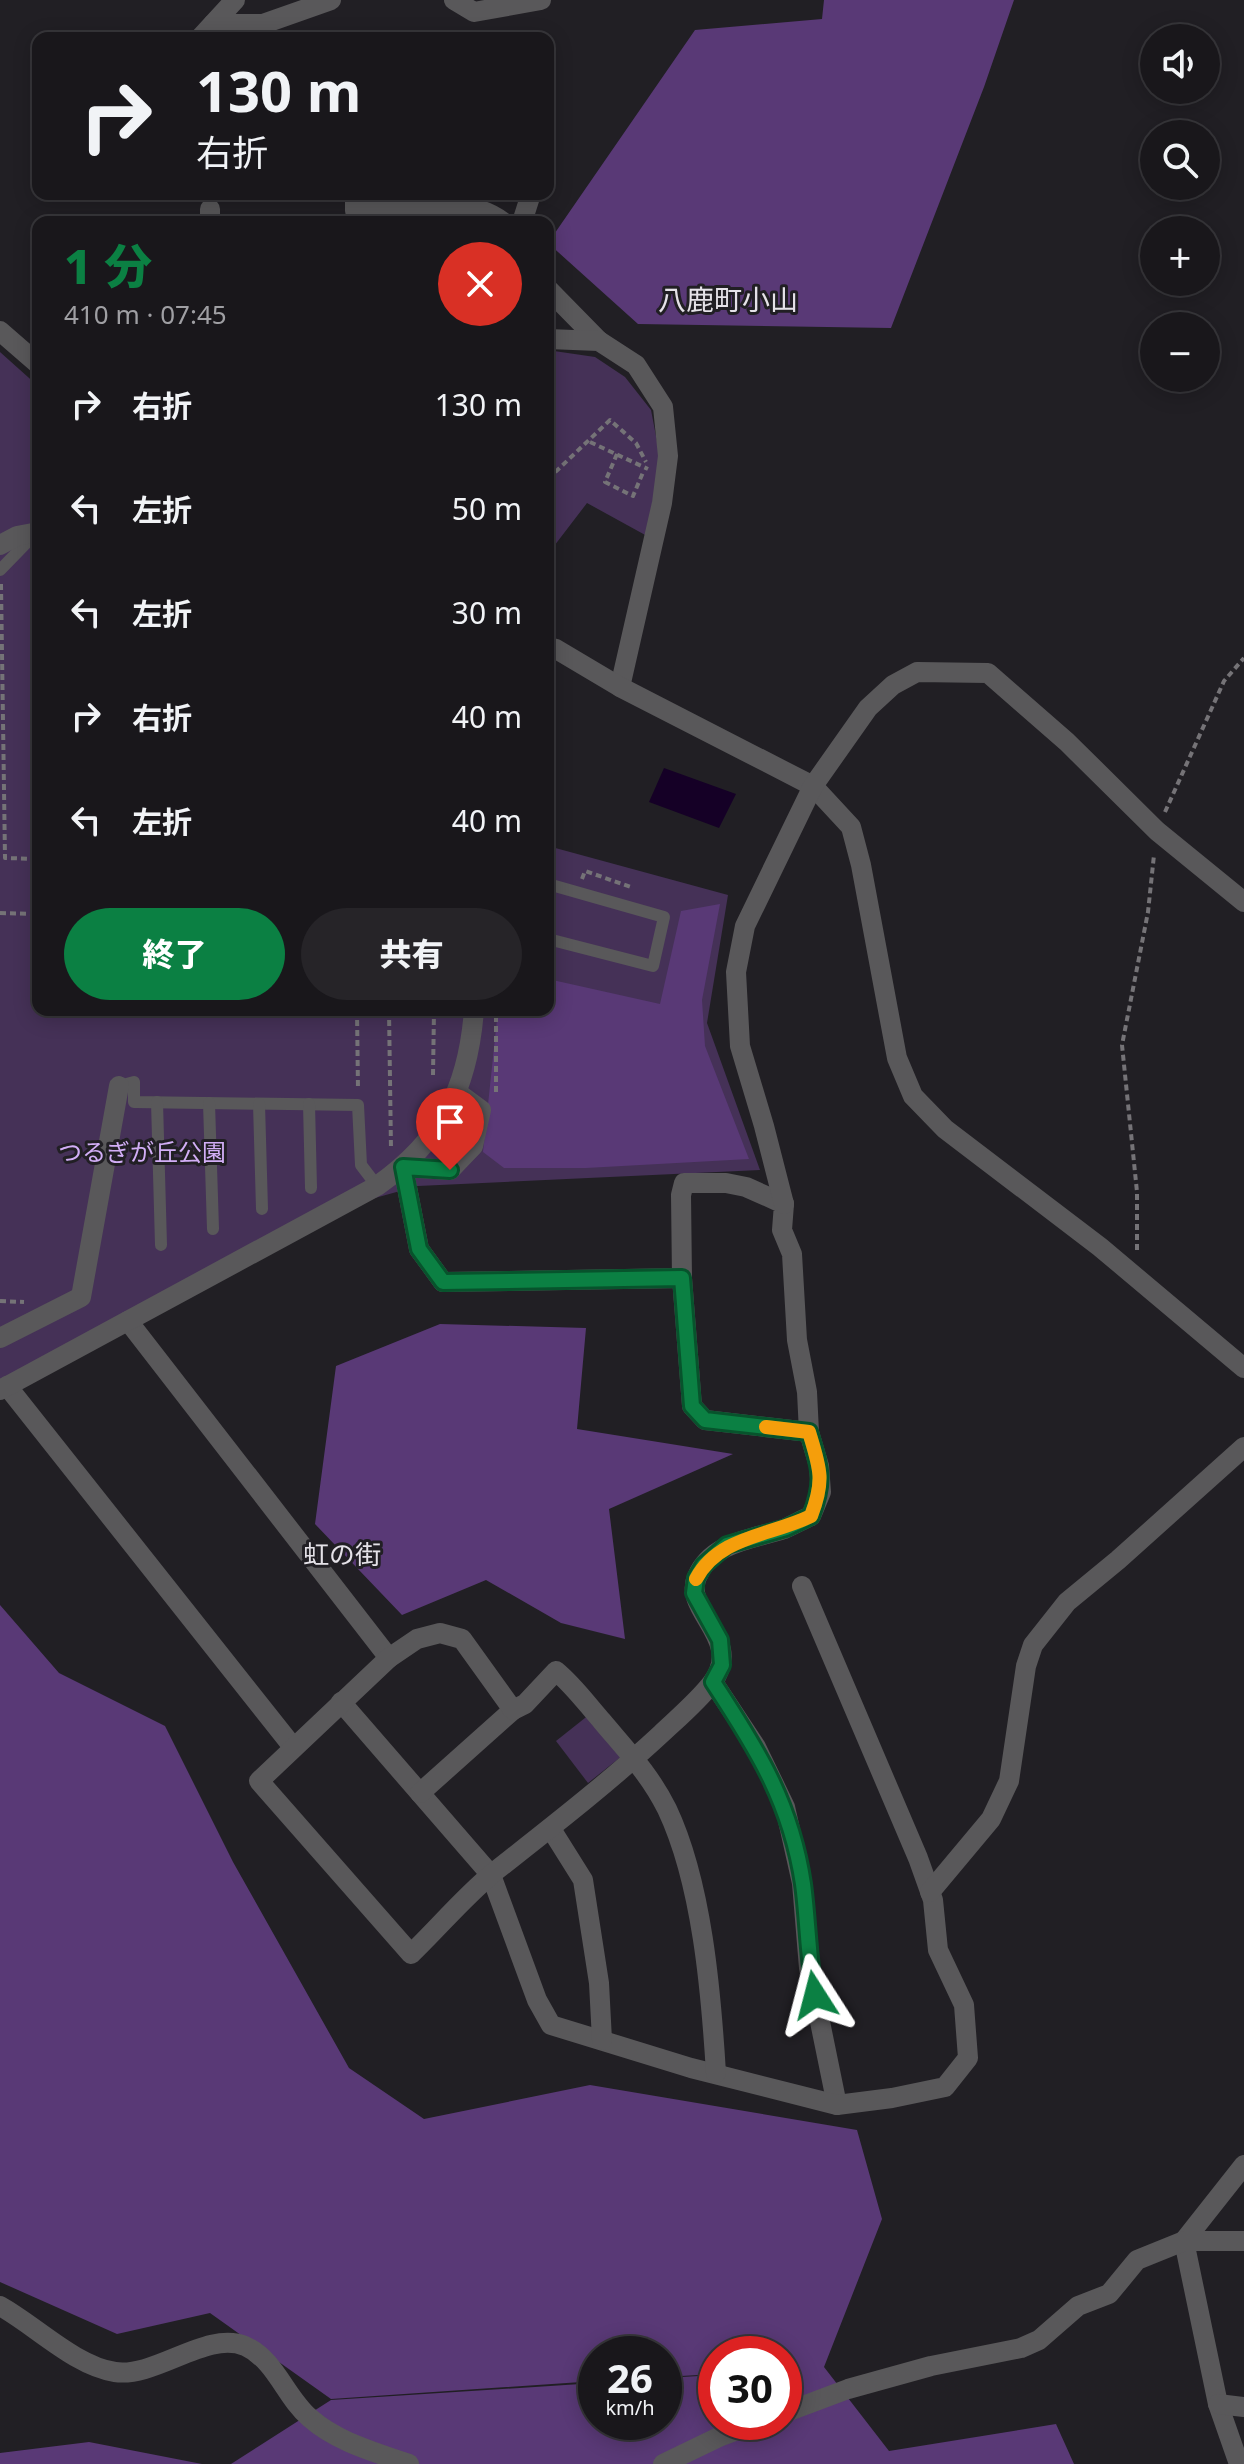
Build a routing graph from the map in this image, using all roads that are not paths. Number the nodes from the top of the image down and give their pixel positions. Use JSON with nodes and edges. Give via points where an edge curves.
{"nodes":[{"id":1,"x":235,"y":0,"type":"edge"},
{"id":2,"x":331,"y":0,"type":"edge"},
{"id":3,"x":454,"y":0,"type":"edge"},
{"id":4,"x":541,"y":0,"type":"edge"},
{"id":5,"x":206,"y":31,"type":"edge"},
{"id":6,"x":355,"y":209,"type":"edge"},
{"id":7,"x":495,"y":216,"type":"edge"},
{"id":8,"x":554,"y":295,"type":"edge"},
{"id":9,"x":0,"y":331,"type":"edge"},
{"id":10,"x":554,"y":339,"type":"edge"},
{"id":11,"x":599,"y":341,"type":"junction"},
{"id":12,"x":32,"y":359,"type":"edge"},
{"id":13,"x":32,"y":533,"type":"edge"},
{"id":14,"x":32,"y":537,"type":"edge"},
{"id":15,"x":0,"y":545,"type":"edge"},
{"id":16,"x":0,"y":570,"type":"edge"},
{"id":17,"x":554,"y":648,"type":"edge"},
{"id":18,"x":620,"y":687,"type":"junction"},
{"id":19,"x":813,"y":786,"type":"junction"},
{"id":20,"x":554,"y":886,"type":"edge"},
{"id":21,"x":1244,"y":902,"type":"edge"},
{"id":22,"x":554,"y":941,"type":"edge"},
{"id":23,"x":474,"y":1016,"type":"edge"},
{"id":24,"x":119,"y":1086,"type":"joint"},
{"id":25,"x":458,"y":1093,"type":"junction"},
{"id":26,"x":157,"y":1102,"type":"junction"},
{"id":27,"x":209,"y":1103,"type":"junction"},
{"id":28,"x":259,"y":1104,"type":"junction"},
{"id":29,"x":309,"y":1104,"type":"junction"},
{"id":30,"x":391,"y":1176,"type":"junction"},
{"id":31,"x":311,"y":1188,"type":"dead end"},
{"id":32,"x":784,"y":1204,"type":"junction"},
{"id":33,"x":262,"y":1209,"type":"dead end"},
{"id":34,"x":213,"y":1229,"type":"dead end"},
{"id":35,"x":161,"y":1245,"type":"dead end"},
{"id":36,"x":682,"y":1278,"type":"junction"},
{"id":37,"x":128,"y":1321,"type":"junction"},
{"id":38,"x":0,"y":1338,"type":"edge"},
{"id":39,"x":1244,"y":1368,"type":"edge"},
{"id":40,"x":4,"y":1388,"type":"edge"},
{"id":41,"x":809,"y":1432,"type":"junction"},
{"id":42,"x":1244,"y":1447,"type":"edge"},
{"id":43,"x":802,"y":1586,"type":"dead end"},
{"id":44,"x":389,"y":1658,"type":"junction"},
{"id":45,"x":713,"y":1682,"type":"junction"},
{"id":46,"x":341,"y":1702,"type":"junction"},
{"id":47,"x":513,"y":1710,"type":"junction"},
{"id":48,"x":293,"y":1747,"type":"junction"},
{"id":49,"x":636,"y":1757,"type":"junction"},
{"id":50,"x":420,"y":1793,"type":"junction"},
{"id":51,"x":551,"y":1829,"type":"junction"},
{"id":52,"x":491,"y":1875,"type":"junction"},
{"id":53,"x":930,"y":1892,"type":"junction"},
{"id":54,"x":602,"y":2040,"type":"junction"},
{"id":55,"x":716,"y":2073,"type":"junction"},
{"id":56,"x":837,"y":2105,"type":"junction"},
{"id":57,"x":1244,"y":2165,"type":"edge"},
{"id":58,"x":1184,"y":2241,"type":"junction"},
{"id":59,"x":1244,"y":2241,"type":"edge"},
{"id":60,"x":0,"y":2306,"type":"edge"},
{"id":61,"x":1218,"y":2404,"type":"junction"},
{"id":62,"x":802,"y":2406,"type":"edge"},
{"id":63,"x":1244,"y":2407,"type":"edge"},
{"id":64,"x":713,"y":2440,"type":"edge"},
{"id":65,"x":409,"y":2464,"type":"edge"},
{"id":66,"x":663,"y":2464,"type":"edge"},
{"id":67,"x":1239,"y":2464,"type":"edge"}],
"edges":[{"from":1,"to":5,"type":"street"},
{"from":2,"to":5,"type":"street","via":[[263,24]]},
{"from":3,"to":4,"type":"street","via":[[474,12]]},
{"from":6,"to":7,"type":"street","via":[[442,204]]},
{"from":8,"to":11,"type":"street"},
{"from":9,"to":12,"type":"street"},
{"from":10,"to":11,"type":"street"},
{"from":11,"to":18,"type":"street","via":[[636,365],[663,407],[668,456]]},
{"from":13,"to":15,"type":"street"},
{"from":14,"to":16,"type":"lane"},
{"from":17,"to":18,"type":"street"},
{"from":18,"to":19,"type":"street"},
{"from":19,"to":21,"type":"street","via":[[868,708],[893,685],[917,672],[988,673],[1157,831]]},
{"from":19,"to":32,"type":"street","via":[[745,926],[736,972],[740,1046]]},
{"from":19,"to":39,"type":"street","via":[[851,827],[897,1058],[913,1096],[945,1129],[1137,1277]]},
{"from":20,"to":22,"type":"lane","via":[[664,917],[653,966]]},
{"from":23,"to":25,"type":"street"},
{"from":24,"to":26,"type":"lane","via":[[134,1082],[134,1102]]},
{"from":24,"to":38,"type":"street","via":[[81,1297]]},
{"from":25,"to":30,"type":"street","via":[[438,1127]]},
{"from":25,"to":30,"type":"street","via":[[481,1110],[473,1146],[450,1170]]},
{"from":26,"to":27,"type":"lane"},
{"from":26,"to":35,"type":"lane"},
{"from":27,"to":28,"type":"lane"},
{"from":27,"to":34,"type":"lane"},
{"from":28,"to":29,"type":"lane"},
{"from":28,"to":33,"type":"lane"},
{"from":29,"to":30,"type":"lane","via":[[358,1105],[361,1165]]},
{"from":29,"to":31,"type":"lane"},
{"from":30,"to":36,"type":"street","via":[[419,1249],[443,1282]]},
{"from":30,"to":37,"type":"street"},
{"from":32,"to":36,"type":"street","via":[[746,1187],[684,1183]]},
{"from":32,"to":41,"type":"street","via":[[782,1230],[792,1254]]},
{"from":36,"to":41,"type":"street","via":[[692,1406],[705,1420]]},
{"from":37,"to":40,"type":"street"},
{"from":37,"to":44,"type":"street"},
{"from":40,"to":48,"type":"street"},
{"from":41,"to":45,"type":"street","via":[[821,1492],[811,1516],[727,1545],[696,1578],[694,1593],[720,1640],[722,1665]]},
{"from":42,"to":53,"type":"street","via":[[1067,1602],[1033,1645],[1009,1781],[991,1819]]},
{"from":43,"to":53,"type":"street"},
{"from":44,"to":46,"type":"street"},
{"from":44,"to":47,"type":"street","via":[[417,1639],[440,1633],[462,1639]]},
{"from":45,"to":49,"type":"street"},
{"from":45,"to":56,"type":"street","via":[[756,1747],[785,1807],[802,1883],[809,1968]]},
{"from":46,"to":48,"type":"street"},
{"from":46,"to":50,"type":"street"},
{"from":47,"to":49,"type":"street","via":[[556,1671]]},
{"from":47,"to":50,"type":"street"},
{"from":48,"to":52,"type":"street","via":[[259,1781],[411,1954]]},
{"from":49,"to":51,"type":"street"},
{"from":49,"to":55,"type":"street","via":[[666,1808],[689,1866],[711,2000]]},
{"from":50,"to":52,"type":"street"},
{"from":51,"to":52,"type":"street"},
{"from":51,"to":54,"type":"street","via":[[583,1880]]},
{"from":52,"to":54,"type":"street","via":[[551,2025]]},
{"from":53,"to":56,"type":"street","via":[[938,1950],[964,2005],[968,2058],[945,2087]]},
{"from":54,"to":55,"type":"street"},
{"from":55,"to":56,"type":"street"},
{"from":57,"to":58,"type":"street"},
{"from":58,"to":59,"type":"street"},
{"from":58,"to":61,"type":"street"},
{"from":58,"to":62,"type":"street","via":[[1137,2260],[1109,2294],[1078,2306],[1039,2340],[1021,2348],[931,2366]]},
{"from":60,"to":65,"type":"street","via":[[95,2368],[119,2373],[217,2343],[243,2345],[263,2358],[309,2418],[355,2446]]},
{"from":61,"to":63,"type":"street"},
{"from":61,"to":67,"type":"street"},
{"from":64,"to":66,"type":"street"}]}
